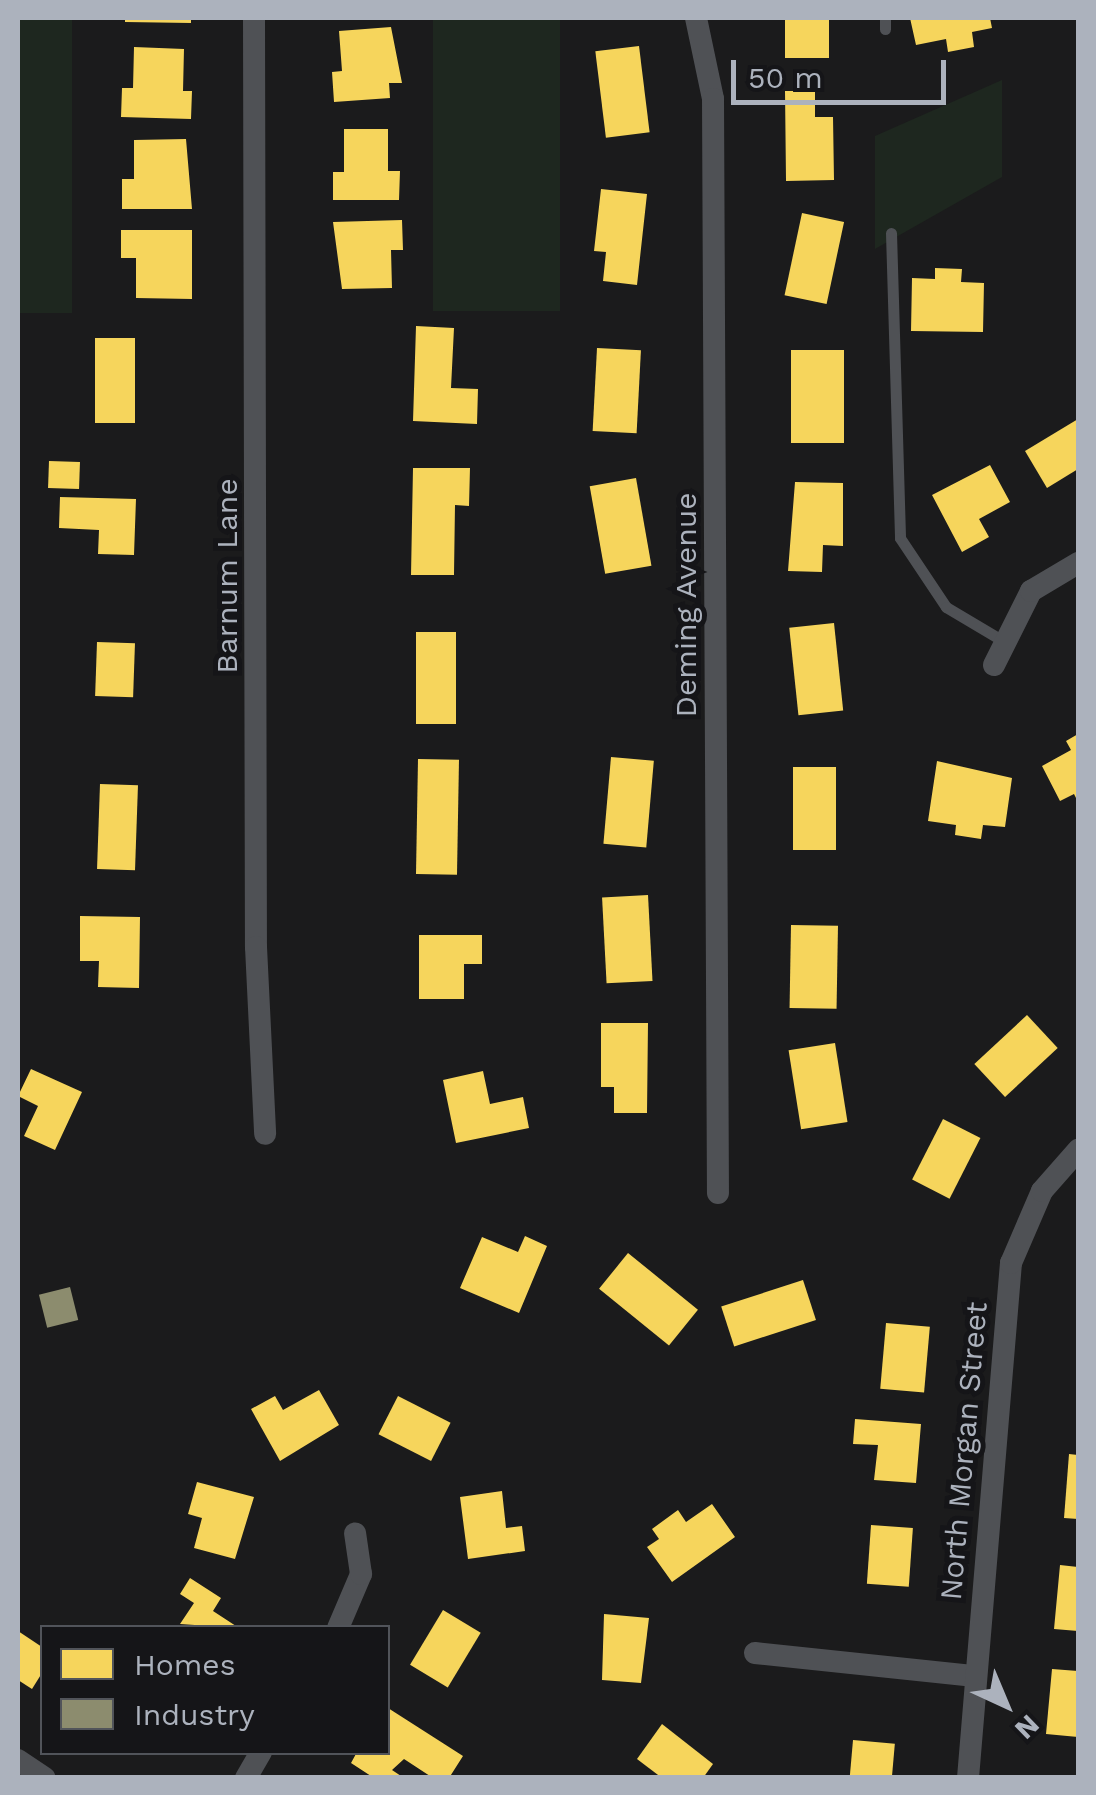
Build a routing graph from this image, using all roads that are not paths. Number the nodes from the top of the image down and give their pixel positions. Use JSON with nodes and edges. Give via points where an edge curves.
{"nodes":[{"id":1,"x":254,"y":18,"type":"edge"},
{"id":2,"x":696,"y":18,"type":"edge"},
{"id":3,"x":890,"y":233,"type":"dead end"},
{"id":4,"x":1078,"y":563,"type":"edge"},
{"id":5,"x":1005,"y":642,"type":"junction"},
{"id":6,"x":994,"y":664,"type":"dead end"},
{"id":7,"x":265,"y":1134,"type":"dead end"},
{"id":8,"x":1078,"y":1150,"type":"edge"},
{"id":9,"x":718,"y":1194,"type":"dead end"},
{"id":10,"x":355,"y":1533,"type":"dead end"},
{"id":11,"x":339,"y":1625,"type":"edge"},
{"id":12,"x":755,"y":1653,"type":"dead end"},
{"id":13,"x":975,"y":1676,"type":"junction"},
{"id":14,"x":259,"y":1755,"type":"edge"},
{"id":15,"x":18,"y":1760,"type":"edge"},
{"id":16,"x":45,"y":1778,"type":"edge"},
{"id":17,"x":246,"y":1778,"type":"edge"},
{"id":18,"x":968,"y":1778,"type":"edge"}],
"edges":[{"from":1,"to":7,"type":"street","name":"Barnum Lane","via":[[256,947]]},
{"from":2,"to":9,"type":"street","name":"Deming Avenue","via":[[713,99]]},
{"from":3,"to":5,"type":"lane","via":[[900,538],[946,607]]},
{"from":4,"to":5,"type":"street","via":[[1031,590]]},
{"from":5,"to":6,"type":"street"},
{"from":8,"to":13,"type":"street","name":"North Morgan Street","via":[[1042,1191],[1011,1263]]},
{"from":10,"to":11,"type":"street","via":[[360,1574]]},
{"from":12,"to":13,"type":"street"},
{"from":13,"to":18,"type":"street","name":"North Morgan Street"},
{"from":14,"to":17,"type":"street"},
{"from":15,"to":16,"type":"street"}]}
